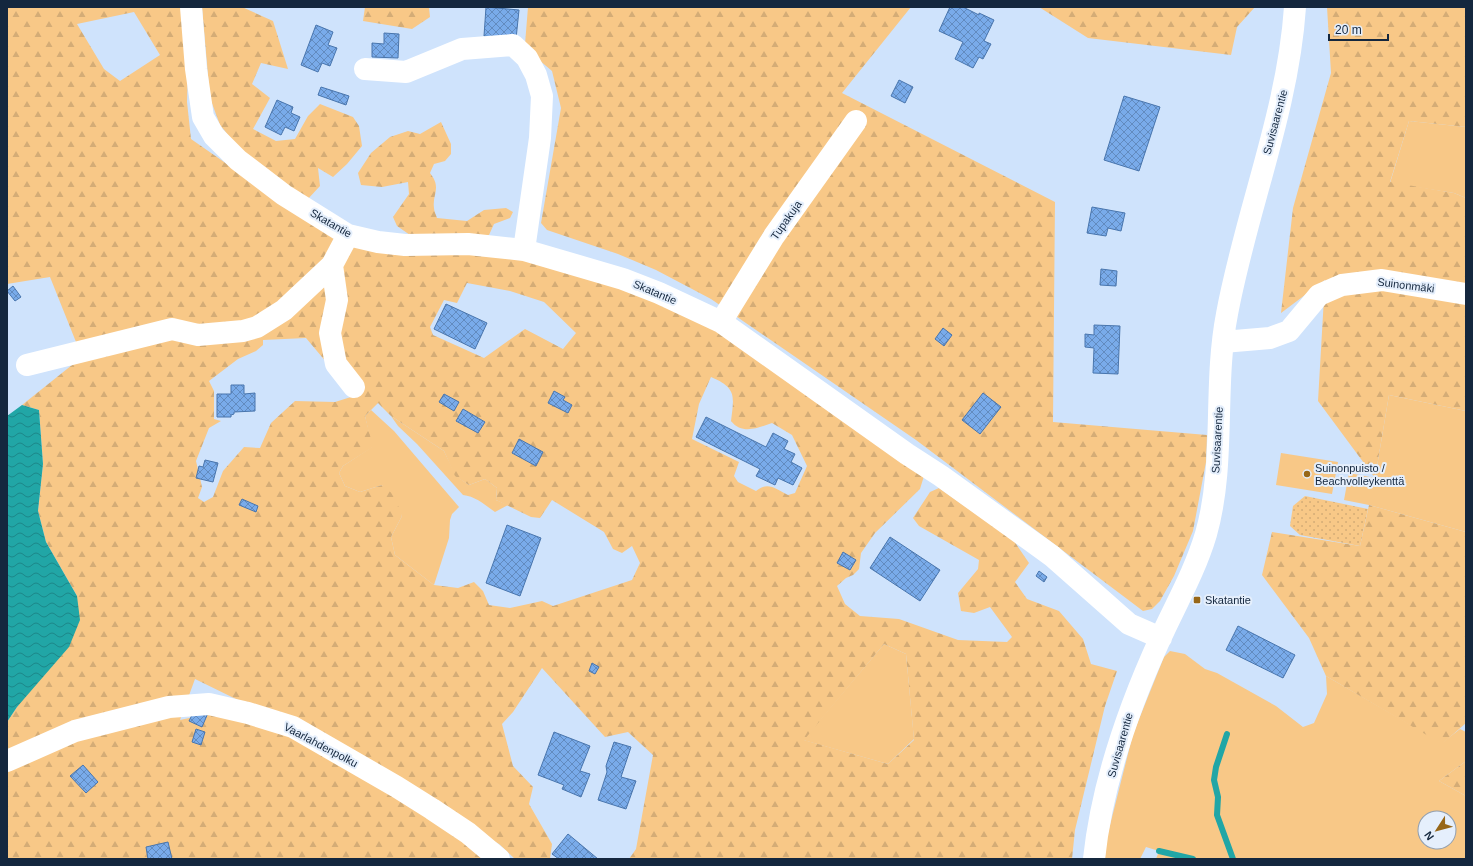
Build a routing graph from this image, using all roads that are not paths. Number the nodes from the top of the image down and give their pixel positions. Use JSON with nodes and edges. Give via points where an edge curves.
{"nodes":[{"id":1,"x":191,"y":7,"type":"edge"},
{"id":2,"x":1295,"y":7,"type":"edge"},
{"id":3,"x":365,"y":70,"type":"dead end"},
{"id":4,"x":856,"y":121,"type":"dead end"},
{"id":5,"x":348,"y":235,"type":"junction"},
{"id":6,"x":524,"y":250,"type":"junction"},
{"id":7,"x":332,"y":265,"type":"junction"},
{"id":8,"x":1466,"y":294,"type":"edge"},
{"id":9,"x":721,"y":322,"type":"junction"},
{"id":10,"x":1223,"y":342,"type":"junction"},
{"id":11,"x":27,"y":365,"type":"dead end"},
{"id":12,"x":354,"y":387,"type":"dead end"},
{"id":13,"x":1160,"y":638,"type":"junction"},
{"id":14,"x":7,"y":761,"type":"edge"},
{"id":15,"x":499,"y":859,"type":"edge"},
{"id":16,"x":1094,"y":859,"type":"edge"}],
"edges":[{"from":1,"to":5,"type":"street","name":"Skatantie","via":[[203,116],[214,136],[238,160],[284,195]]},
{"from":2,"to":10,"type":"street","name":"Suvisaarentie","via":[[1282,97],[1239,255]]},
{"from":3,"to":6,"type":"street","via":[[406,72],[462,49],[512,45],[527,58],[536,75],[542,96],[540,138]]},
{"from":4,"to":9,"type":"street","name":"Tupakuja","via":[[774,236]]},
{"from":5,"to":6,"type":"street","name":"Skatantie","via":[[405,245],[468,244]]},
{"from":5,"to":7,"type":"street"},
{"from":6,"to":9,"type":"street","name":"Skatantie","via":[[623,279]]},
{"from":7,"to":11,"type":"street","via":[[284,310],[244,331],[198,335],[172,329]]},
{"from":7,"to":12,"type":"street","via":[[337,300],[330,333],[336,364]]},
{"from":8,"to":10,"type":"street","name":"Suinonmäki","via":[[1382,280],[1342,285],[1319,295],[1289,331],[1270,338]]},
{"from":9,"to":13,"type":"street","name":"Skatantie","via":[[1052,556],[1129,624]]},
{"from":10,"to":13,"type":"street","name":"Suvisaarentie","via":[[1213,505],[1196,562]]},
{"from":13,"to":16,"type":"street","name":"Suvisaarentie","via":[[1122,733],[1106,792]]},
{"from":14,"to":15,"type":"street","name":"Vaarlahdenpolku","via":[[75,731],[169,707],[209,704],[248,712],[293,727],[432,809]]}]}
